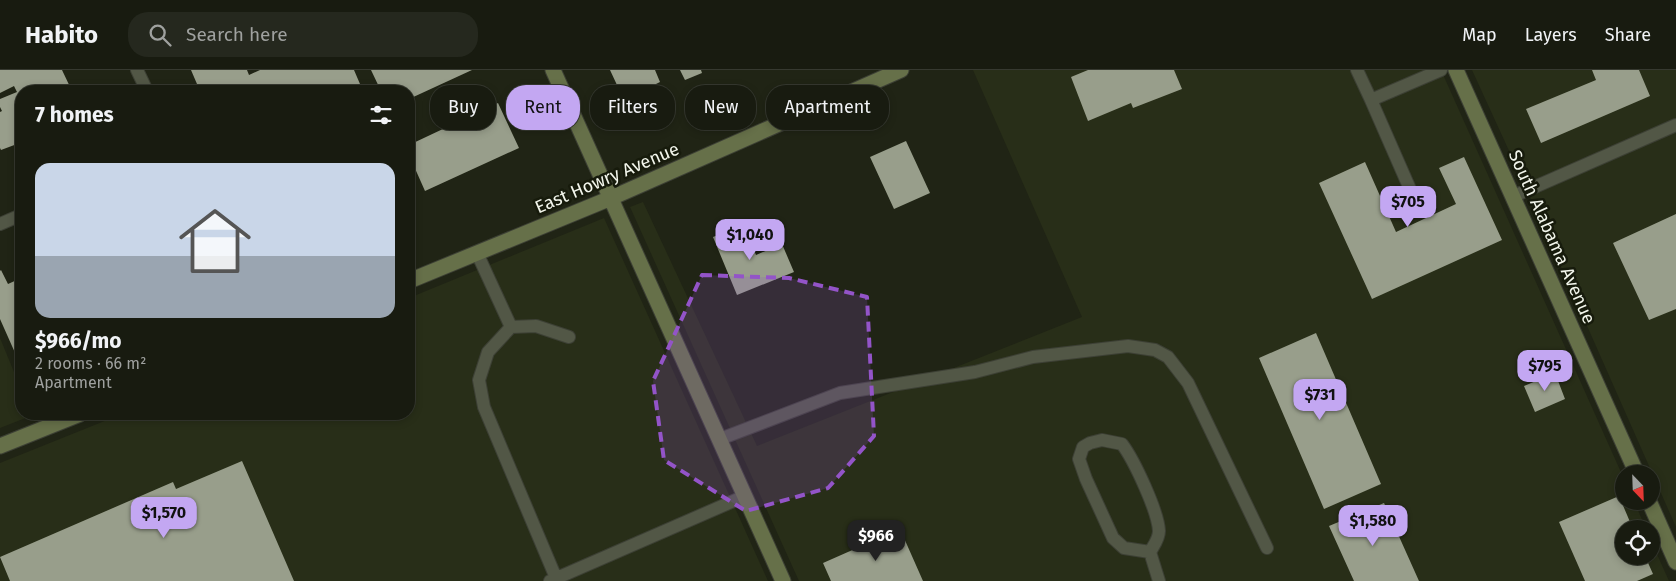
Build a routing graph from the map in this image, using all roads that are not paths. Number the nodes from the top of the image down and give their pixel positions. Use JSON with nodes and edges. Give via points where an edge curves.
{"nodes":[{"id":1,"x":137,"y":70,"type":"edge"},
{"id":2,"x":552,"y":70,"type":"edge"},
{"id":3,"x":900,"y":70,"type":"edge"},
{"id":4,"x":1357,"y":70,"type":"edge"},
{"id":5,"x":1441,"y":70,"type":"edge"},
{"id":6,"x":1456,"y":70,"type":"edge"},
{"id":7,"x":144,"y":85,"type":"edge"},
{"id":8,"x":1371,"y":100,"type":"junction"},
{"id":9,"x":1676,"y":125,"type":"edge"},
{"id":10,"x":1514,"y":196,"type":"junction"},
{"id":11,"x":611,"y":198,"type":"junction"},
{"id":12,"x":1417,"y":205,"type":"dead end"},
{"id":13,"x":15,"y":218,"type":"edge"},
{"id":14,"x":0,"y":224,"type":"edge"},
{"id":15,"x":477,"y":253,"type":"junction"},
{"id":16,"x":415,"y":279,"type":"edge"},
{"id":17,"x":511,"y":326,"type":"junction"},
{"id":18,"x":569,"y":337,"type":"dead end"},
{"id":19,"x":65,"y":420,"type":"edge"},
{"id":20,"x":720,"y":440,"type":"junction"},
{"id":21,"x":0,"y":446,"type":"edge"},
{"id":22,"x":1633,"y":465,"type":"edge"},
{"id":23,"x":745,"y":496,"type":"junction"},
{"id":24,"x":1653,"y":510,"type":"edge"},
{"id":25,"x":1266,"y":548,"type":"dead end"},
{"id":26,"x":1150,"y":552,"type":"junction"},
{"id":27,"x":1676,"y":562,"type":"edge"},
{"id":28,"x":553,"y":580,"type":"edge"},
{"id":29,"x":783,"y":581,"type":"edge"},
{"id":30,"x":1159,"y":581,"type":"edge"}],
"edges":[{"from":1,"to":7,"type":"lane"},
{"from":2,"to":11,"type":"street"},
{"from":3,"to":11,"type":"street","name":"East Howry Avenue"},
{"from":4,"to":8,"type":"lane"},
{"from":5,"to":8,"type":"lane"},
{"from":6,"to":10,"type":"street","name":"South Alabama Avenue"},
{"from":8,"to":12,"type":"lane"},
{"from":9,"to":10,"type":"lane"},
{"from":10,"to":22,"type":"street","name":"South Alabama Avenue"},
{"from":11,"to":15,"type":"street","name":"East Howry Avenue"},
{"from":11,"to":20,"type":"street"},
{"from":13,"to":14,"type":"lane"},
{"from":15,"to":16,"type":"street","name":"East Howry Avenue"},
{"from":15,"to":17,"type":"lane"},
{"from":17,"to":18,"type":"lane","via":[[536,326]]},
{"from":17,"to":28,"type":"lane","via":[[488,352],[479,380],[484,406]]},
{"from":19,"to":21,"type":"street"},
{"from":20,"to":23,"type":"street"},
{"from":20,"to":25,"type":"lane","via":[[840,393],[975,372],[1033,357],[1128,346],[1155,350],[1168,357],[1188,383]]},
{"from":23,"to":28,"type":"lane"},
{"from":23,"to":29,"type":"street"},
{"from":24,"to":27,"type":"street"},
{"from":26,"to":26,"type":"lane","via":[[1159,531],[1154,510],[1129,454],[1122,444],[1112,441],[1102,440],[1083,447],[1079,459],[1113,538],[1124,548]]},
{"from":26,"to":30,"type":"lane"}]}
